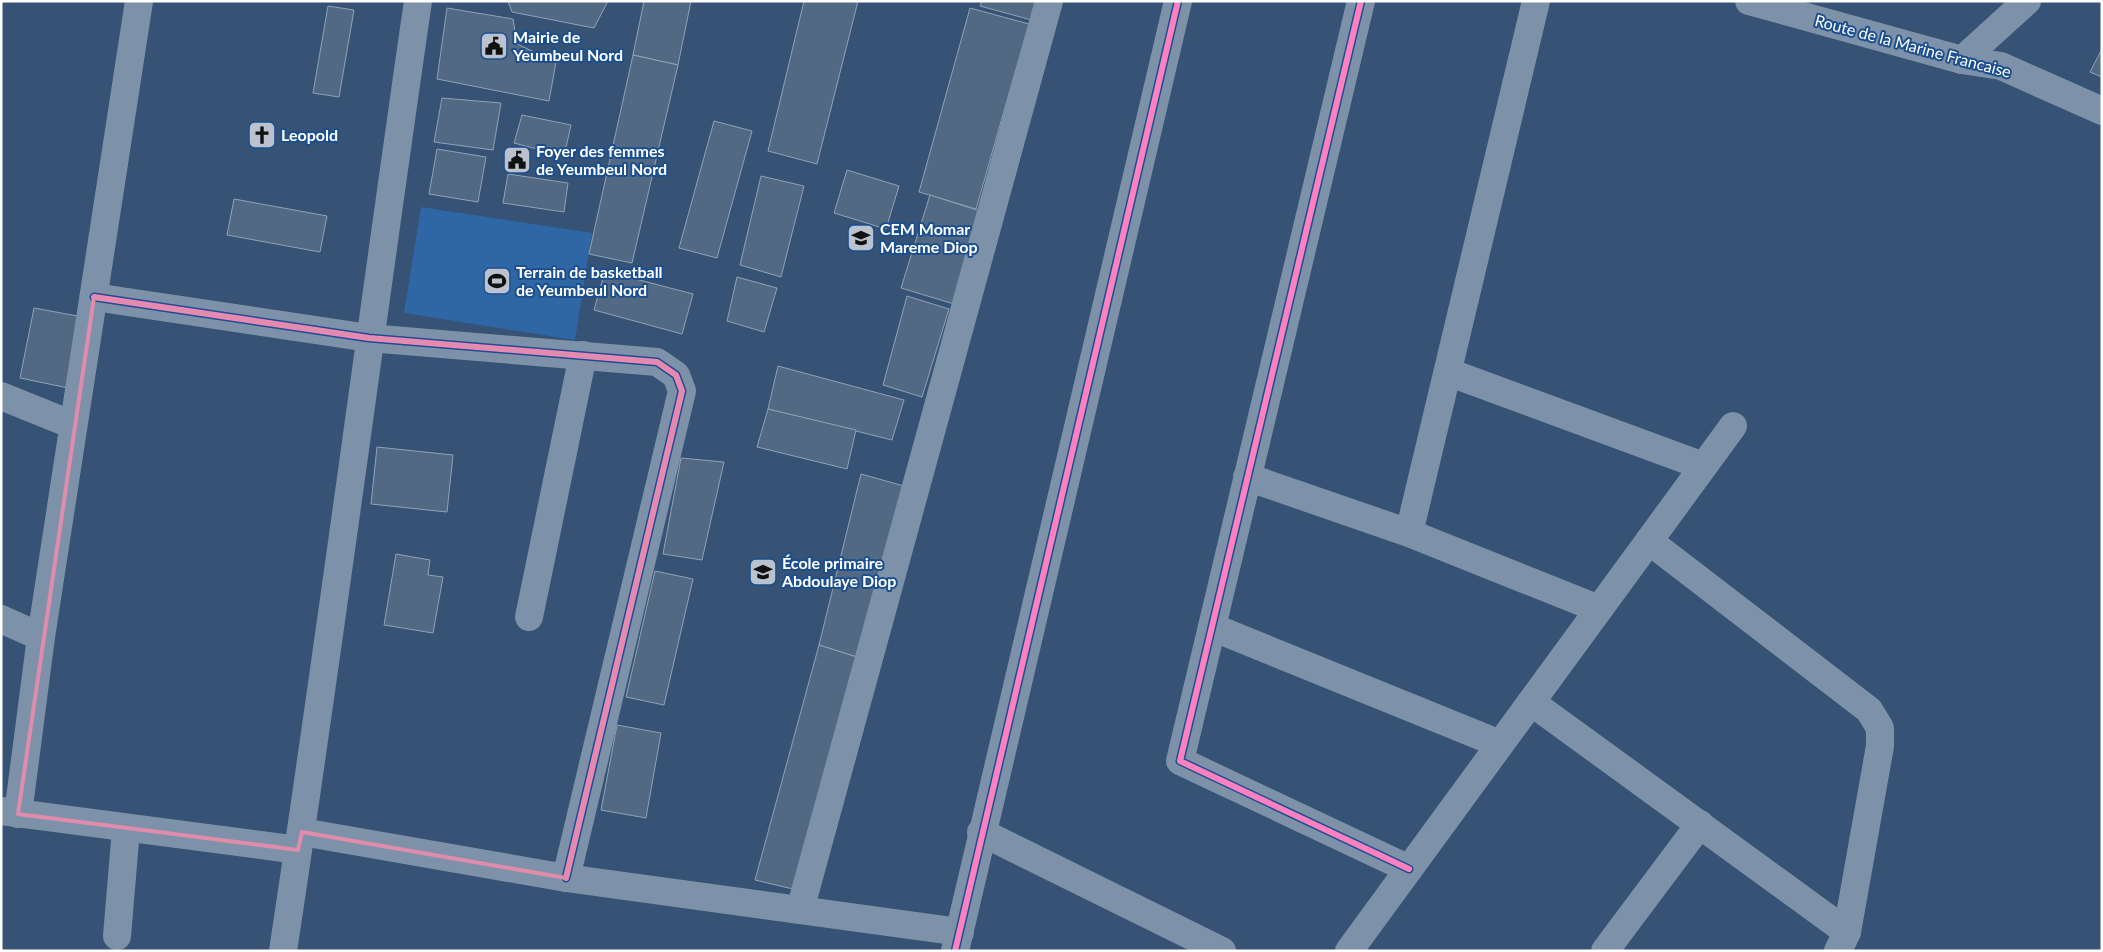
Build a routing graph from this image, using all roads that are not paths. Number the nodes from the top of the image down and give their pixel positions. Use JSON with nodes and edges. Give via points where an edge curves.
{"nodes":[{"id":1,"x":139,"y":1,"type":"edge"},
{"id":2,"x":418,"y":1,"type":"edge"},
{"id":3,"x":1049,"y":1,"type":"edge"},
{"id":4,"x":1178,"y":1,"type":"edge"},
{"id":5,"x":1361,"y":1,"type":"edge"},
{"id":6,"x":1536,"y":1,"type":"edge"},
{"id":7,"x":1749,"y":1,"type":"edge"},
{"id":8,"x":2027,"y":1,"type":"edge"},
{"id":9,"x":1962,"y":60,"type":"junction"},
{"id":10,"x":2102,"y":111,"type":"edge"},
{"id":11,"x":94,"y":297,"type":"junction"},
{"id":12,"x":369,"y":338,"type":"junction"},
{"id":13,"x":583,"y":355,"type":"junction"},
{"id":14,"x":1448,"y":372,"type":"junction"},
{"id":15,"x":1,"y":396,"type":"edge"},
{"id":16,"x":73,"y":425,"type":"junction"},
{"id":17,"x":1733,"y":426,"type":"dead end"},
{"id":18,"x":1703,"y":466,"type":"junction"},
{"id":19,"x":1248,"y":476,"type":"junction"},
{"id":20,"x":1409,"y":533,"type":"junction"},
{"id":21,"x":1648,"y":541,"type":"junction"},
{"id":22,"x":1599,"y":609,"type":"junction"},
{"id":23,"x":529,"y":617,"type":"dead end"},
{"id":24,"x":1,"y":619,"type":"edge"},
{"id":25,"x":1212,"y":627,"type":"junction"},
{"id":26,"x":41,"y":637,"type":"junction"},
{"id":27,"x":1531,"y":702,"type":"junction"},
{"id":28,"x":1500,"y":744,"type":"junction"},
{"id":29,"x":10,"y":812,"type":"edge"},
{"id":30,"x":1700,"y":824,"type":"junction"},
{"id":31,"x":126,"y":829,"type":"junction"},
{"id":32,"x":981,"y":832,"type":"junction"},
{"id":33,"x":300,"y":841,"type":"junction"},
{"id":34,"x":1409,"y":869,"type":"junction"},
{"id":35,"x":566,"y":878,"type":"junction"},
{"id":36,"x":800,"y":910,"type":"junction"},
{"id":37,"x":117,"y":936,"type":"dead end"},
{"id":38,"x":1842,"y":941,"type":"edge"},
{"id":39,"x":957,"y":942,"type":"edge"},
{"id":40,"x":282,"y":951,"type":"edge"},
{"id":41,"x":1222,"y":951,"type":"edge"},
{"id":42,"x":1349,"y":951,"type":"edge"},
{"id":43,"x":1605,"y":951,"type":"edge"}],
"edges":[{"from":1,"to":11,"type":"street"},
{"from":2,"to":12,"type":"street"},
{"from":3,"to":36,"type":"street"},
{"from":4,"to":32,"type":"street"},
{"from":5,"to":19,"type":"street"},
{"from":6,"to":14,"type":"street"},
{"from":7,"to":9,"type":"street","name":"Route de la Marine Francaise"},
{"from":8,"to":9,"type":"street"},
{"from":9,"to":10,"type":"street","name":"Route de la Marine Francaise","via":[[2001,66]]},
{"from":11,"to":12,"type":"street"},
{"from":11,"to":16,"type":"street"},
{"from":12,"to":13,"type":"street"},
{"from":12,"to":33,"type":"street"},
{"from":13,"to":23,"type":"street"},
{"from":13,"to":35,"type":"street","via":[[656,362],[676,375],[682,391]]},
{"from":14,"to":18,"type":"street"},
{"from":14,"to":20,"type":"street"},
{"from":15,"to":16,"type":"street"},
{"from":16,"to":26,"type":"street"},
{"from":17,"to":18,"type":"street"},
{"from":18,"to":21,"type":"street"},
{"from":19,"to":20,"type":"street"},
{"from":19,"to":25,"type":"street"},
{"from":20,"to":22,"type":"street"},
{"from":21,"to":22,"type":"street"},
{"from":21,"to":38,"type":"street","via":[[1869,710],[1880,728],[1880,746]]},
{"from":22,"to":27,"type":"street"},
{"from":24,"to":26,"type":"street"},
{"from":25,"to":28,"type":"street"},
{"from":25,"to":34,"type":"street","via":[[1180,761]]},
{"from":26,"to":29,"type":"street"},
{"from":27,"to":28,"type":"street"},
{"from":27,"to":30,"type":"street"},
{"from":28,"to":34,"type":"street"},
{"from":29,"to":31,"type":"street"},
{"from":30,"to":38,"type":"street"},
{"from":30,"to":43,"type":"street"},
{"from":31,"to":33,"type":"street"},
{"from":31,"to":37,"type":"street"},
{"from":32,"to":39,"type":"street"},
{"from":32,"to":41,"type":"street"},
{"from":33,"to":35,"type":"street"},
{"from":33,"to":40,"type":"street"},
{"from":34,"to":42,"type":"street"},
{"from":35,"to":36,"type":"street"},
{"from":36,"to":39,"type":"street"}]}
